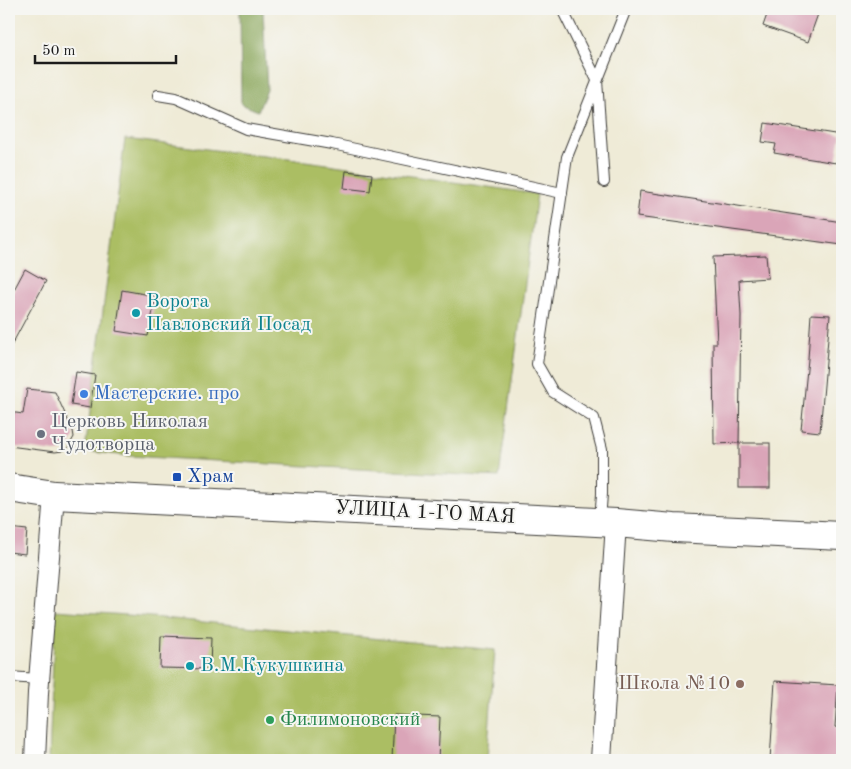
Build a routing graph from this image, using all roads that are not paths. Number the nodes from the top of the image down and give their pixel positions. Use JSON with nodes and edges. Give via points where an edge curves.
{"nodes":[{"id":1,"x":562,"y":9,"type":"edge"},
{"id":2,"x":626,"y":9,"type":"edge"},
{"id":3,"x":597,"y":80,"type":"junction"},
{"id":4,"x":158,"y":95,"type":"dead end"},
{"id":5,"x":604,"y":182,"type":"dead end"},
{"id":6,"x":562,"y":193,"type":"junction"},
{"id":7,"x":9,"y":488,"type":"edge"},
{"id":8,"x":54,"y":495,"type":"junction"},
{"id":9,"x":608,"y":522,"type":"junction"},
{"id":10,"x":842,"y":536,"type":"edge"},
{"id":11,"x":9,"y":677,"type":"edge"},
{"id":12,"x":39,"y":679,"type":"junction"},
{"id":13,"x":35,"y":760,"type":"edge"},
{"id":14,"x":601,"y":760,"type":"edge"}],
"edges":[{"from":1,"to":3,"type":"lane"},
{"from":2,"to":3,"type":"lane"},
{"from":3,"to":5,"type":"lane"},
{"from":3,"to":6,"type":"lane","via":[[567,157]]},
{"from":4,"to":6,"type":"lane","via":[[176,98],[246,129]]},
{"from":6,"to":9,"type":"lane","via":[[537,364],[553,392],[594,418],[602,449],[602,494]]},
{"from":7,"to":8,"type":"street","name":"УЛИЦА 1-ГО МАЯ"},
{"from":8,"to":9,"type":"street","name":"УЛИЦА 1-ГО МАЯ"},
{"from":8,"to":12,"type":"street"},
{"from":9,"to":10,"type":"street","name":"УЛИЦА 1-ГО МАЯ"},
{"from":9,"to":14,"type":"street"},
{"from":11,"to":12,"type":"lane"},
{"from":12,"to":13,"type":"street"}]}
